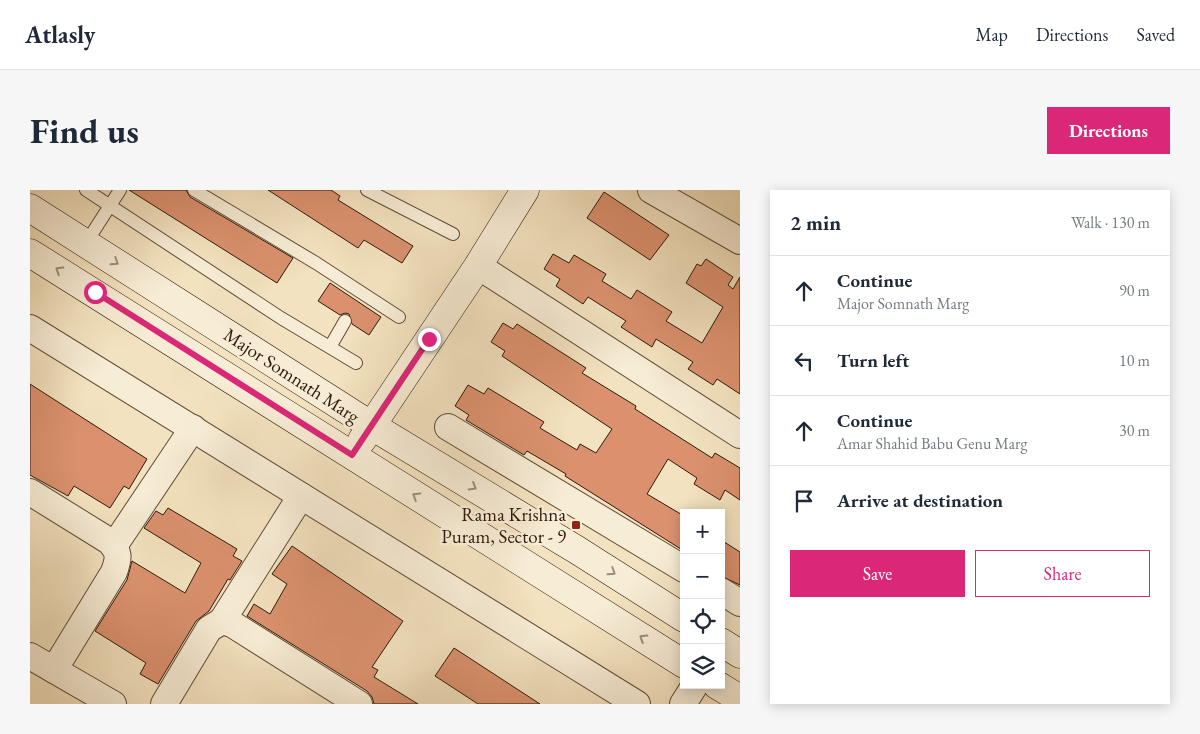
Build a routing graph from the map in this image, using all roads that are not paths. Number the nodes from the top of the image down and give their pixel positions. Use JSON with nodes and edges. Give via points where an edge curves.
{"nodes":[{"id":1,"x":86,"y":190,"type":"edge"},
{"id":2,"x":120,"y":190,"type":"edge"},
{"id":3,"x":194,"y":190,"type":"edge"},
{"id":4,"x":367,"y":190,"type":"edge"},
{"id":5,"x":525,"y":190,"type":"edge"},
{"id":6,"x":651,"y":190,"type":"edge"},
{"id":7,"x":110,"y":206,"type":"junction"},
{"id":8,"x":30,"y":208,"type":"edge"},
{"id":9,"x":453,"y":234,"type":"dead end"},
{"id":10,"x":740,"y":241,"type":"edge"},
{"id":11,"x":86,"y":243,"type":"junction"},
{"id":12,"x":30,"y":252,"type":"edge"},
{"id":13,"x":478,"y":266,"type":"junction"},
{"id":14,"x":399,"y":317,"type":"dead end"},
{"id":15,"x":345,"y":321,"type":"dead end"},
{"id":16,"x":30,"y":328,"type":"edge"},
{"id":17,"x":330,"y":347,"type":"junction"},
{"id":18,"x":356,"y":363,"type":"dead end"},
{"id":19,"x":372,"y":426,"type":"junction"},
{"id":20,"x":448,"y":427,"type":"dead end"},
{"id":21,"x":193,"y":428,"type":"junction"},
{"id":22,"x":740,"y":435,"type":"edge"},
{"id":23,"x":352,"y":455,"type":"junction"},
{"id":24,"x":30,"y":492,"type":"edge"},
{"id":25,"x":301,"y":496,"type":"junction"},
{"id":26,"x":114,"y":546,"type":"junction"},
{"id":27,"x":680,"y":567,"type":"edge"},
{"id":28,"x":725,"y":594,"type":"edge"},
{"id":29,"x":740,"y":603,"type":"edge"},
{"id":30,"x":680,"y":615,"type":"edge"},
{"id":31,"x":222,"y":621,"type":"junction"},
{"id":32,"x":724,"y":644,"type":"edge"},
{"id":33,"x":740,"y":654,"type":"edge"},
{"id":34,"x":30,"y":656,"type":"edge"},
{"id":35,"x":680,"y":661,"type":"edge"},
{"id":36,"x":54,"y":670,"type":"junction"},
{"id":37,"x":692,"y":689,"type":"edge"},
{"id":38,"x":724,"y":689,"type":"edge"},
{"id":39,"x":740,"y":699,"type":"edge"},
{"id":40,"x":113,"y":704,"type":"edge"},
{"id":41,"x":164,"y":704,"type":"edge"},
{"id":42,"x":359,"y":704,"type":"edge"},
{"id":43,"x":637,"y":704,"type":"edge"},
{"id":44,"x":683,"y":704,"type":"edge"}],
"edges":[{"from":1,"to":7,"type":"lane"},
{"from":2,"to":7,"type":"lane"},
{"from":3,"to":14,"type":"lane","via":[[316,262]]},
{"from":4,"to":9,"type":"lane"},
{"from":5,"to":13,"type":"street"},
{"from":6,"to":10,"type":"street"},
{"from":7,"to":11,"type":"lane"},
{"from":7,"to":17,"type":"lane","via":[[280,318]]},
{"from":8,"to":11,"type":"street","name":"Major Somnath Marg"},
{"from":11,"to":19,"type":"street","name":"Major Somnath Marg","one_way":true},
{"from":23,"to":12,"type":"street","name":"Major Somnath Marg","one_way":true},
{"from":13,"to":19,"type":"street"},
{"from":13,"to":22,"type":"street"},
{"from":15,"to":17,"type":"lane"},
{"from":16,"to":21,"type":"street"},
{"from":17,"to":18,"type":"lane"},
{"from":19,"to":23,"type":"street"},
{"from":19,"to":30,"type":"street","name":"Major Somnath Marg","one_way":true},
{"from":20,"to":27,"type":"street"},
{"from":21,"to":25,"type":"street"},
{"from":21,"to":26,"type":"street"},
{"from":35,"to":23,"type":"street","name":"Major Somnath Marg","one_way":true},
{"from":24,"to":26,"type":"street"},
{"from":25,"to":31,"type":"street"},
{"from":25,"to":43,"type":"street"},
{"from":26,"to":36,"type":"street","via":[[119,558],[114,572]]},
{"from":28,"to":29,"type":"street"},
{"from":31,"to":41,"type":"street","via":[[209,630]]},
{"from":31,"to":42,"type":"street","via":[[232,624]]},
{"from":32,"to":33,"type":"street"},
{"from":34,"to":36,"type":"street"},
{"from":36,"to":40,"type":"street"},
{"from":37,"to":44,"type":"street"},
{"from":38,"to":39,"type":"street"}]}
